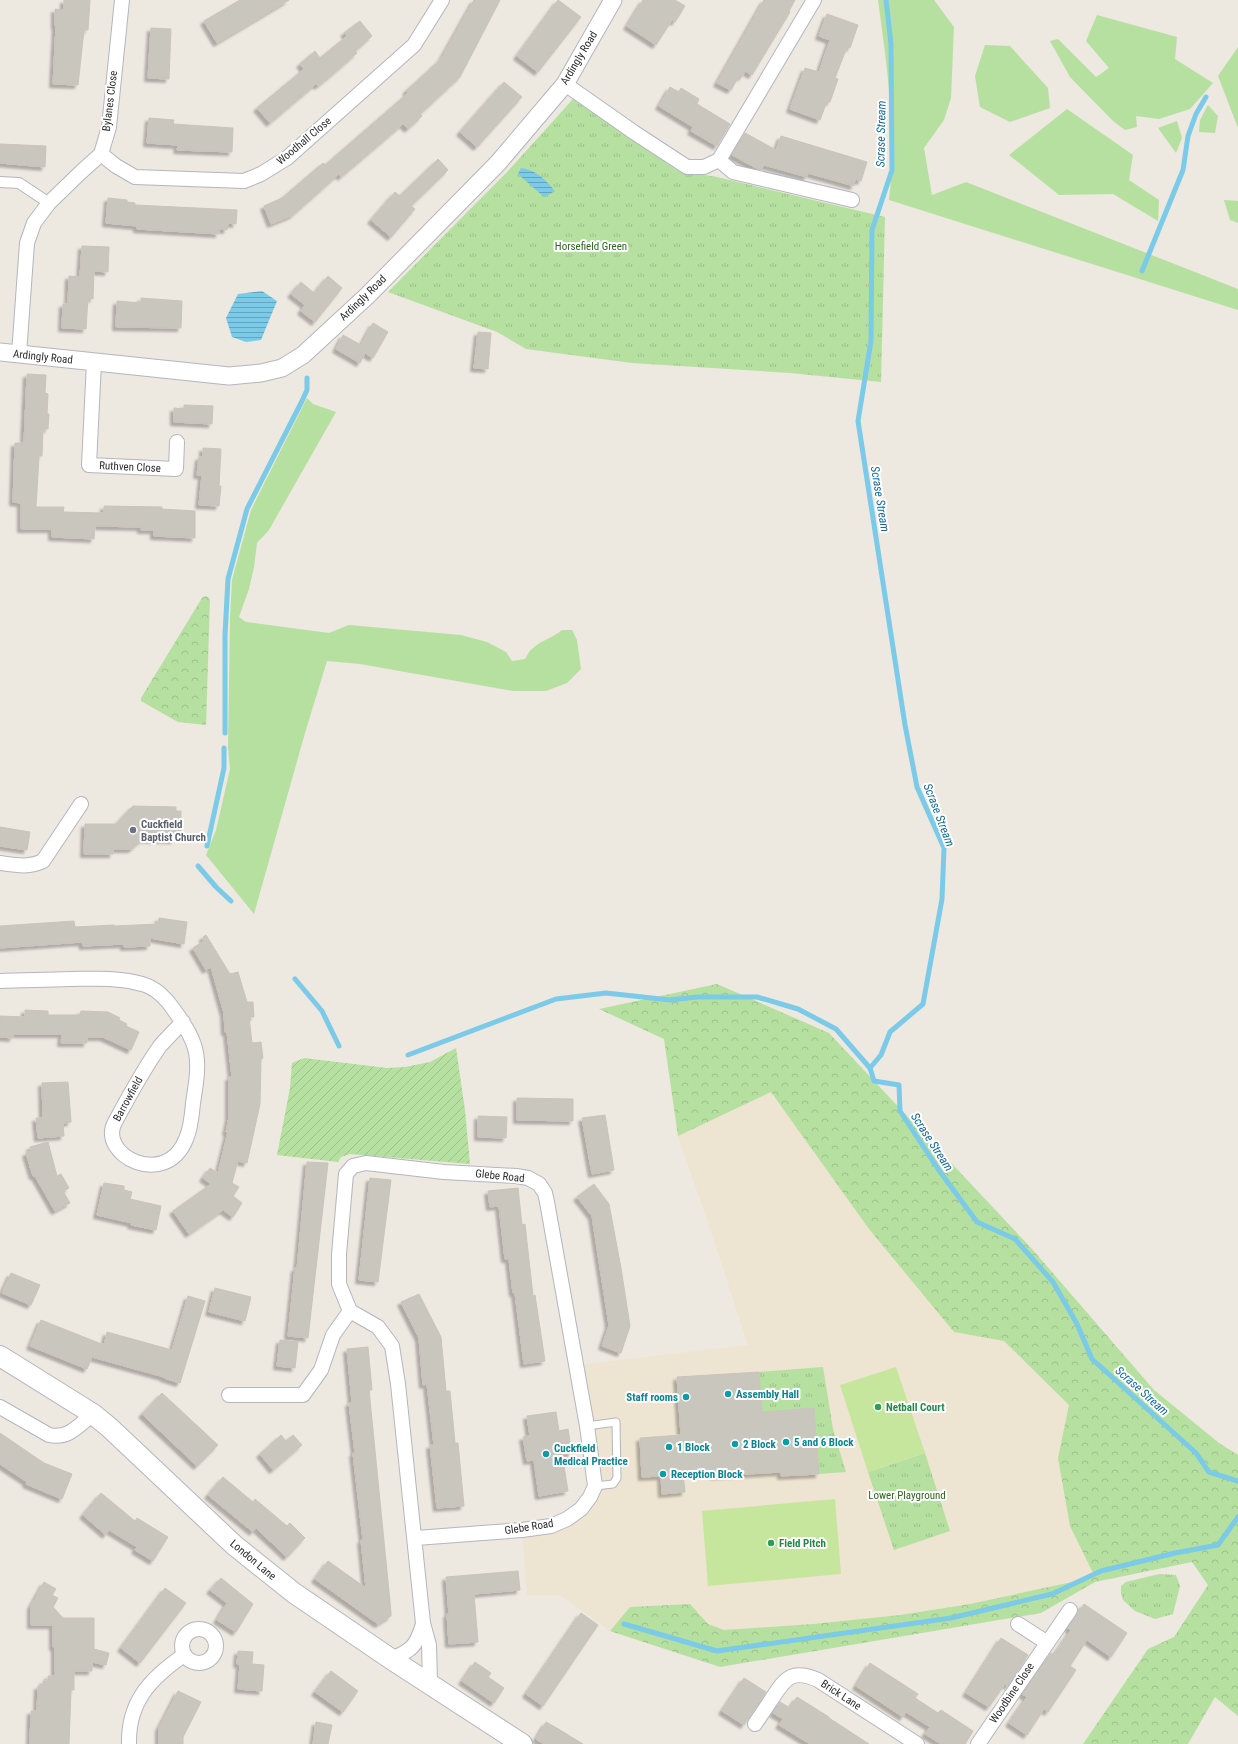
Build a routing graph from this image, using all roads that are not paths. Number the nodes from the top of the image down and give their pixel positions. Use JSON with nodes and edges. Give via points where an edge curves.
{"nodes":[{"id":1,"x":122,"y":0,"type":"edge"},
{"id":2,"x":442,"y":0,"type":"edge"},
{"id":3,"x":613,"y":0,"type":"edge"},
{"id":4,"x":814,"y":0,"type":"edge"},
{"id":5,"x":565,"y":84,"type":"junction"},
{"id":6,"x":101,"y":154,"type":"junction"},
{"id":7,"x":719,"y":160,"type":"junction"},
{"id":8,"x":0,"y":182,"type":"edge"},
{"id":9,"x":852,"y":200,"type":"dead end"},
{"id":10,"x":49,"y":203,"type":"junction"},
{"id":11,"x":0,"y":352,"type":"edge"},
{"id":12,"x":19,"y":354,"type":"junction"},
{"id":13,"x":94,"y":362,"type":"junction"},
{"id":14,"x":177,"y":442,"type":"dead end"},
{"id":15,"x":81,"y":804,"type":"dead end"},
{"id":16,"x":0,"y":863,"type":"edge"},
{"id":17,"x":0,"y":981,"type":"edge"},
{"id":18,"x":183,"y":1022,"type":"junction"},
{"id":19,"x":350,"y":1311,"type":"junction"},
{"id":20,"x":0,"y":1356,"type":"edge"},
{"id":21,"x":229,"y":1395,"type":"dead end"},
{"id":22,"x":0,"y":1407,"type":"edge"},
{"id":23,"x":93,"y":1414,"type":"junction"},
{"id":24,"x":587,"y":1426,"type":"junction"},
{"id":25,"x":594,"y":1486,"type":"junction"},
{"id":26,"x":416,"y":1538,"type":"junction"},
{"id":27,"x":1070,"y":1610,"type":"dead end"},
{"id":28,"x":423,"y":1624,"type":"junction"},
{"id":29,"x":1018,"y":1624,"type":"dead end"},
{"id":30,"x":1046,"y":1642,"type":"junction"},
{"id":31,"x":184,"y":1655,"type":"dead end"},
{"id":32,"x":391,"y":1659,"type":"junction"},
{"id":33,"x":430,"y":1683,"type":"junction"},
{"id":34,"x":755,"y":1724,"type":"dead end"},
{"id":35,"x":129,"y":1744,"type":"edge"},
{"id":36,"x":522,"y":1744,"type":"edge"},
{"id":37,"x":917,"y":1744,"type":"edge"},
{"id":38,"x":978,"y":1744,"type":"edge"}],
"edges":[{"from":1,"to":6,"type":"street","name":"Bylanes Close","via":[[108,127]]},
{"from":2,"to":6,"type":"street","name":"Woodhall Close","via":[[414,45],[287,158],[261,174],[244,181],[135,177]]},
{"from":3,"to":5,"type":"street","name":"Ardingly Road"},
{"from":4,"to":7,"type":"street"},
{"from":5,"to":7,"type":"street","via":[[687,167],[704,167]]},
{"from":5,"to":13,"type":"street","name":"Ardingly Road","via":[[498,163],[368,295],[303,355],[282,368],[229,376]]},
{"from":6,"to":10,"type":"street"},
{"from":7,"to":9,"type":"street","via":[[733,172]]},
{"from":8,"to":10,"type":"street","via":[[19,183]]},
{"from":10,"to":12,"type":"street","via":[[34,223],[27,243]]},
{"from":11,"to":12,"type":"street","name":"Ardingly Road"},
{"from":12,"to":13,"type":"street","name":"Ardingly Road"},
{"from":13,"to":14,"type":"street","name":"Ruthven Close","via":[[89,465],[176,469]]},
{"from":15,"to":16,"type":"street","via":[[44,861],[27,866]]},
{"from":17,"to":18,"type":"street","name":"Barrowfield","via":[[118,979],[144,984],[168,1001]]},
{"from":18,"to":18,"type":"street","name":"Barrowfield","via":[[196,1050],[198,1071],[189,1133],[182,1150],[164,1163],[151,1166],[138,1163],[115,1146],[113,1125],[141,1075],[161,1046]]},
{"from":19,"to":21,"type":"street","via":[[333,1335],[321,1370],[303,1395]]},
{"from":19,"to":24,"type":"street","name":"Glebe Road","via":[[339,1284],[339,1254],[346,1174],[353,1166],[366,1163],[528,1178],[540,1184],[545,1193]]},
{"from":19,"to":26,"type":"street","via":[[378,1328],[392,1346]]},
{"from":20,"to":23,"type":"main road","name":"London Lane"},
{"from":22,"to":23,"type":"street","via":[[49,1435],[58,1437],[67,1434]]},
{"from":23,"to":32,"type":"main road","name":"London Lane","via":[[132,1447],[234,1545],[294,1592]]},
{"from":24,"to":25,"type":"street","name":"Glebe Road"},
{"from":24,"to":25,"type":"lane","via":[[616,1422],[617,1478],[613,1484]]},
{"from":25,"to":26,"type":"street","name":"Glebe Road","via":[[581,1509],[551,1526]]},
{"from":26,"to":28,"type":"street"},
{"from":27,"to":30,"type":"street","name":"Woodbine Close"},
{"from":28,"to":32,"type":"street","via":[[418,1640],[407,1652]]},
{"from":28,"to":33,"type":"street","via":[[429,1646]]},
{"from":29,"to":30,"type":"street"},
{"from":30,"to":38,"type":"street","name":"Woodbine Close"},
{"from":31,"to":35,"type":"street","via":[[165,1668],[150,1683],[138,1701],[131,1720]]},
{"from":32,"to":33,"type":"main road","name":"London Lane"},
{"from":33,"to":36,"type":"main road","name":"London Lane"},
{"from":34,"to":37,"type":"street","name":"Brick Lane","via":[[784,1681],[802,1675],[818,1680]]}]}
